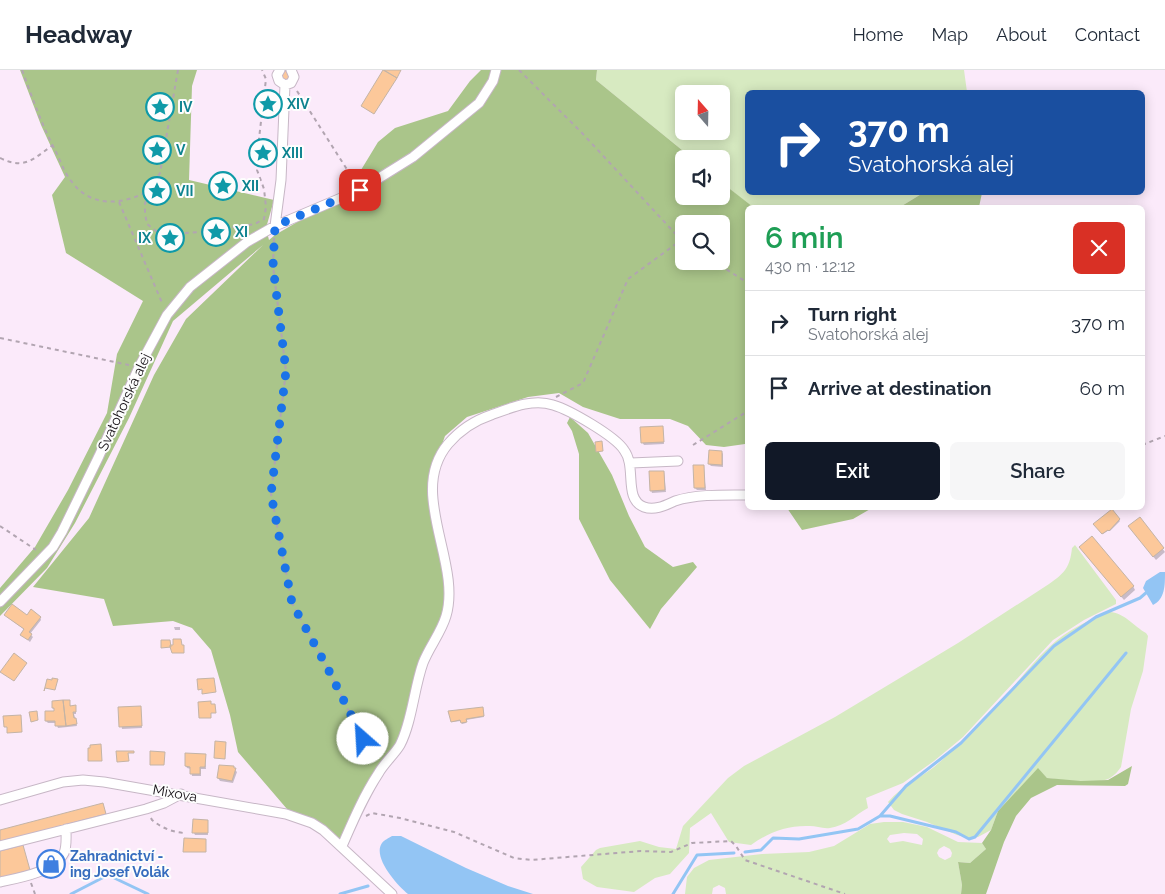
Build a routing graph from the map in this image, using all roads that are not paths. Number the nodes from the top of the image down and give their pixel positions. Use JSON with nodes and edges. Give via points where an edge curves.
{"nodes":[{"id":1,"x":280,"y":70,"type":"edge"},
{"id":2,"x":291,"y":70,"type":"edge"},
{"id":3,"x":496,"y":70,"type":"edge"},
{"id":4,"x":288,"y":84,"type":"junction"},
{"id":5,"x":275,"y":226,"type":"junction"},
{"id":6,"x":678,"y":461,"type":"dead end"},
{"id":7,"x":631,"y":463,"type":"junction"},
{"id":8,"x":745,"y":495,"type":"edge"},
{"id":9,"x":0,"y":602,"type":"edge"},
{"id":10,"x":181,"y":794,"type":"junction"},
{"id":11,"x":0,"y":800,"type":"edge"},
{"id":12,"x":66,"y":829,"type":"junction"},
{"id":13,"x":0,"y":846,"type":"edge"},
{"id":14,"x":342,"y":846,"type":"junction"},
{"id":15,"x":0,"y":882,"type":"edge"},
{"id":16,"x":382,"y":890,"type":"edge"},
{"id":17,"x":392,"y":894,"type":"edge"}],
"edges":[{"from":1,"to":4,"type":"street","via":[[279,81]]},
{"from":2,"to":4,"type":"street","via":[[294,77]]},
{"from":3,"to":5,"type":"street","name":"Svatohorská alej","via":[[479,103],[413,157],[360,190]]},
{"from":4,"to":5,"type":"street"},
{"from":5,"to":9,"type":"street","name":"Svatohorská alej","via":[[247,242],[190,287],[167,315],[139,367],[62,532],[53,546]]},
{"from":6,"to":7,"type":"street"},
{"from":7,"to":8,"type":"street","via":[[631,490],[638,503],[646,508],[690,498]]},
{"from":7,"to":14,"type":"street","via":[[612,437],[567,411],[537,402],[488,415],[456,434],[446,447],[438,460],[432,483],[448,580],[448,604],[441,628],[423,664],[401,742],[379,771]]},
{"from":10,"to":11,"type":"street","name":"Mixova","via":[[83,780],[63,782]]},
{"from":10,"to":12,"type":"street","via":[[149,808]]},
{"from":10,"to":14,"type":"street","name":"Mixova","via":[[300,818],[324,830]]},
{"from":12,"to":13,"type":"street"},
{"from":12,"to":15,"type":"street","via":[[66,847],[55,863],[28,876]]},
{"from":14,"to":16,"type":"street","name":"Mixova"},
{"from":16,"to":17,"type":"street","name":"Mixova"}]}
